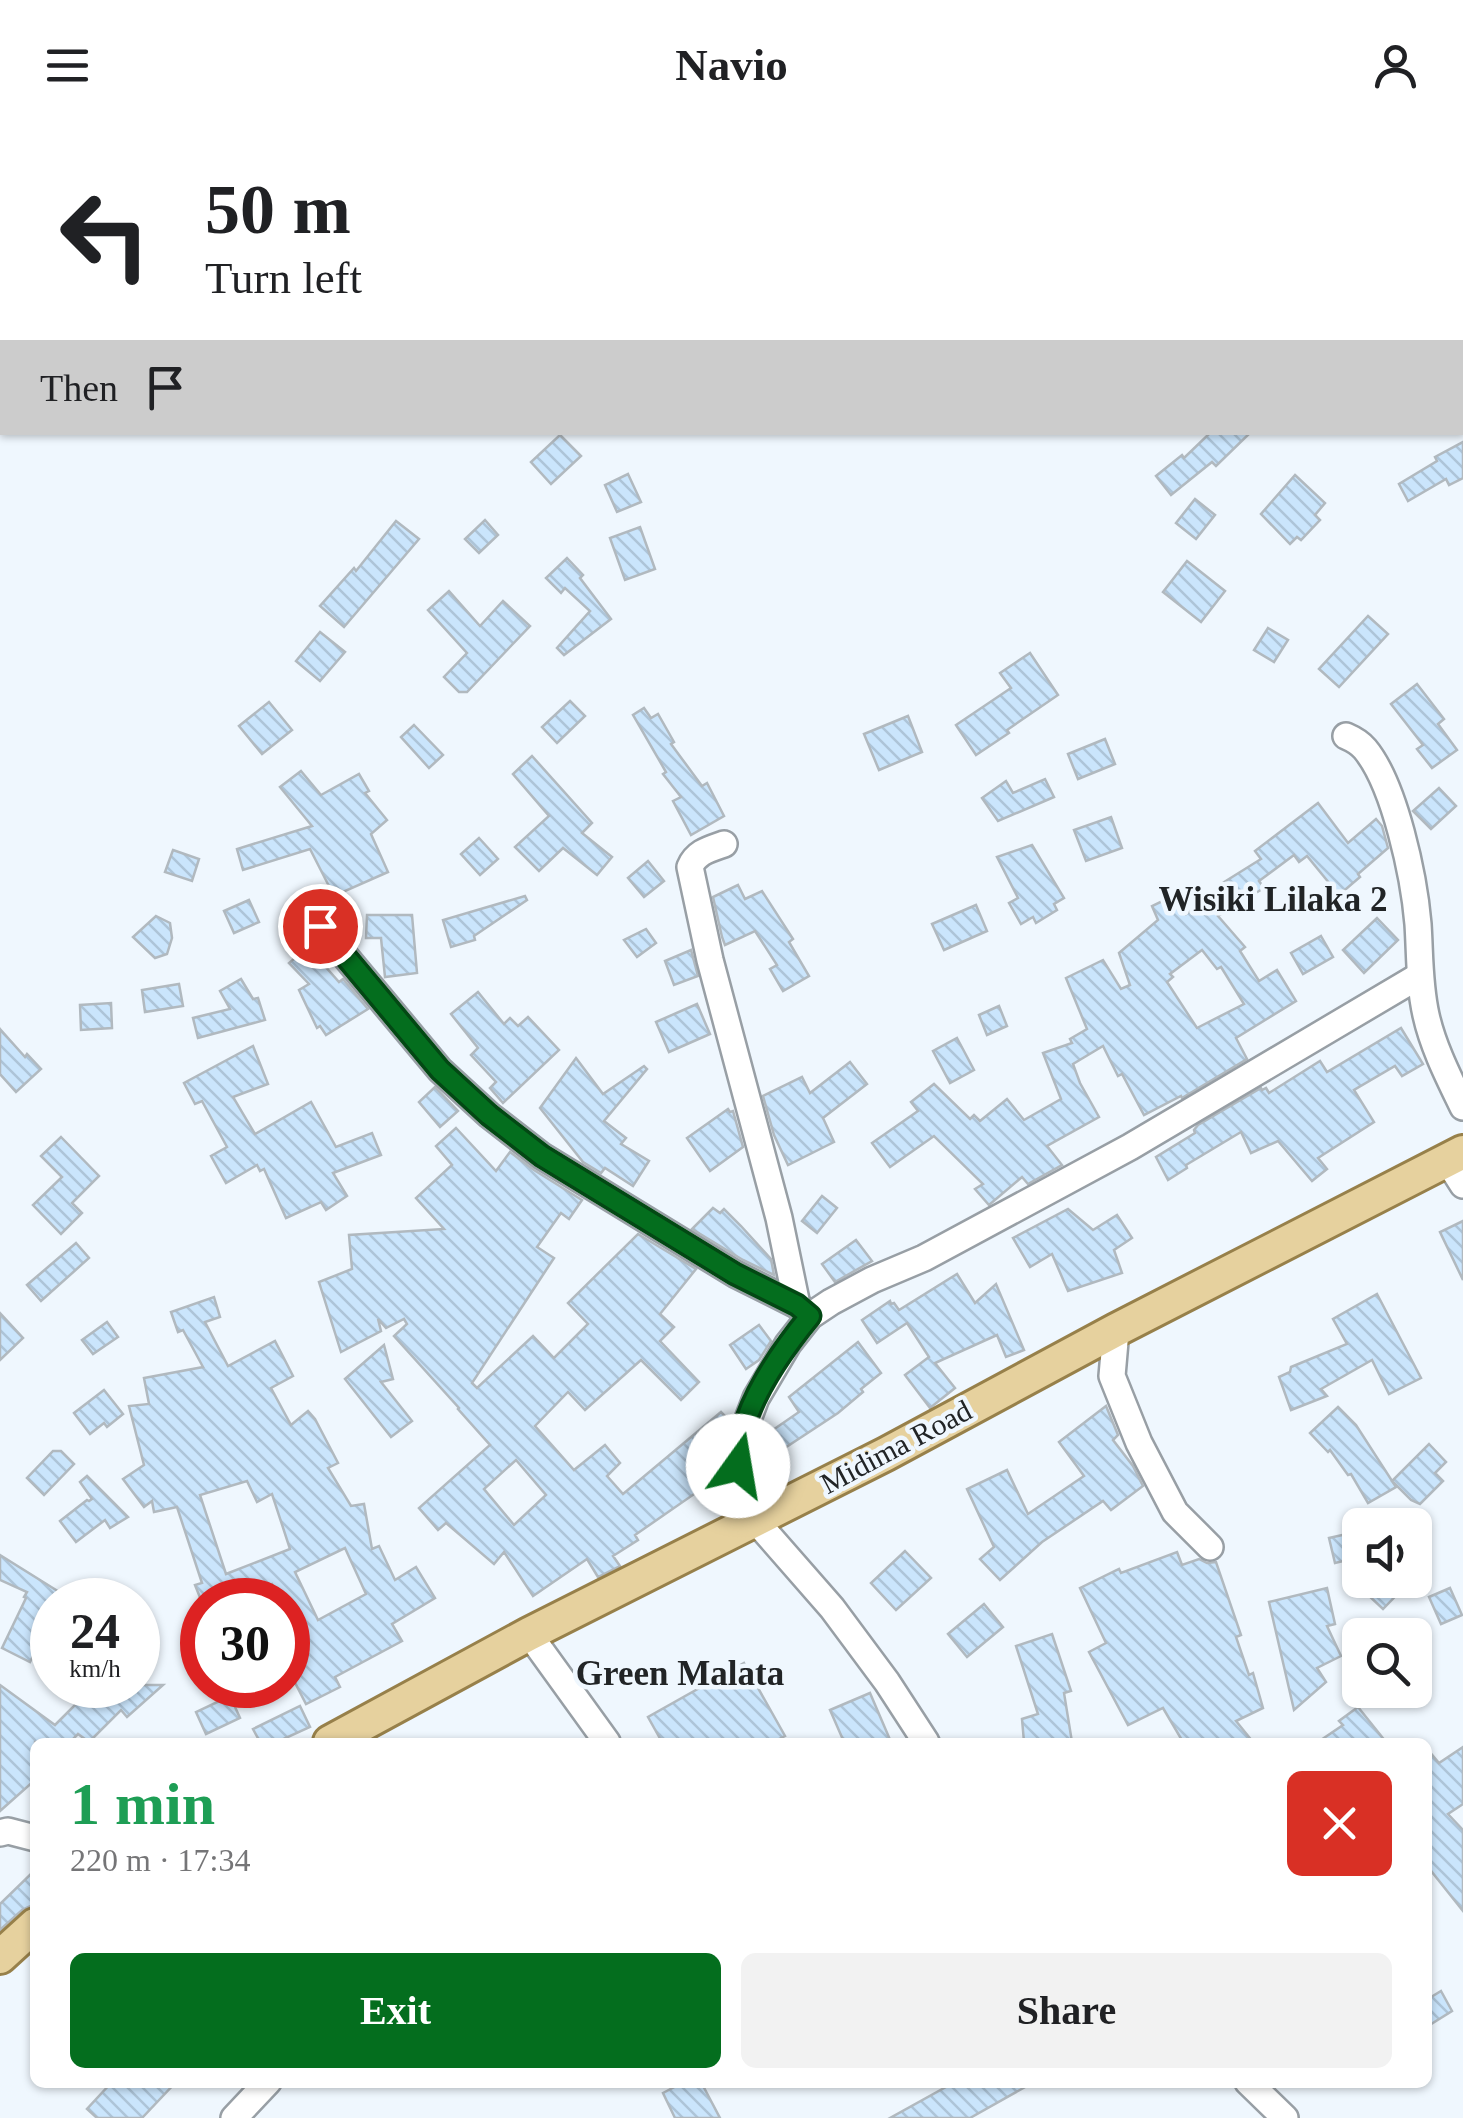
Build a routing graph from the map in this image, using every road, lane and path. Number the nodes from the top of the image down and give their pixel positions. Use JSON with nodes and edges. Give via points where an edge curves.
{"nodes":[{"id":1,"x":1346,"y":736,"type":"dead end"},
{"id":2,"x":724,"y":844,"type":"dead end"},
{"id":3,"x":320,"y":926,"type":"dead end"},
{"id":4,"x":1419,"y":976,"type":"junction"},
{"id":5,"x":1463,"y":1107,"type":"edge"},
{"id":6,"x":1458,"y":1166,"type":"edge"},
{"id":7,"x":804,"y":1311,"type":"junction"},
{"id":8,"x":1116,"y":1330,"type":"junction"},
{"id":9,"x":755,"y":1520,"type":"junction"},
{"id":10,"x":1210,"y":1547,"type":"dead end"},
{"id":11,"x":529,"y":1634,"type":"junction"},
{"id":12,"x":337,"y":1738,"type":"edge"},
{"id":13,"x":604,"y":1738,"type":"edge"},
{"id":14,"x":923,"y":1738,"type":"edge"},
{"id":15,"x":0,"y":1833,"type":"edge"},
{"id":16,"x":30,"y":1837,"type":"edge"},
{"id":17,"x":30,"y":1930,"type":"edge"},
{"id":18,"x":0,"y":1957,"type":"edge"},
{"id":19,"x":262,"y":2088,"type":"edge"},
{"id":20,"x":1254,"y":2088,"type":"edge"},
{"id":21,"x":234,"y":2118,"type":"edge"},
{"id":22,"x":1285,"y":2118,"type":"edge"}],
"edges":[{"from":1,"to":4,"type":"street","via":[[1379,771],[1403,841],[1418,918]]},
{"from":2,"to":7,"type":"street","via":[[700,853],[690,866]]},
{"from":3,"to":7,"type":"street","via":[[440,1070],[489,1115],[542,1156]]},
{"from":4,"to":5,"type":"street","via":[[1426,1018]]},
{"from":4,"to":7,"type":"street","via":[[1130,1147],[924,1258]]},
{"from":6,"to":8,"type":"main road","name":"Midima Road"},
{"from":7,"to":9,"type":"street","via":[[756,1398],[738,1448]]},
{"from":8,"to":9,"type":"main road","name":"Midima Road"},
{"from":8,"to":10,"type":"street","via":[[1112,1376],[1139,1443],[1174,1512]]},
{"from":9,"to":11,"type":"main road","name":"Midima Road"},
{"from":9,"to":14,"type":"street","via":[[832,1608]]},
{"from":11,"to":12,"type":"main road","name":"Midima Road"},
{"from":11,"to":13,"type":"street"},
{"from":15,"to":16,"type":"street"},
{"from":17,"to":18,"type":"main road"},
{"from":19,"to":21,"type":"street"},
{"from":20,"to":22,"type":"street"}]}
